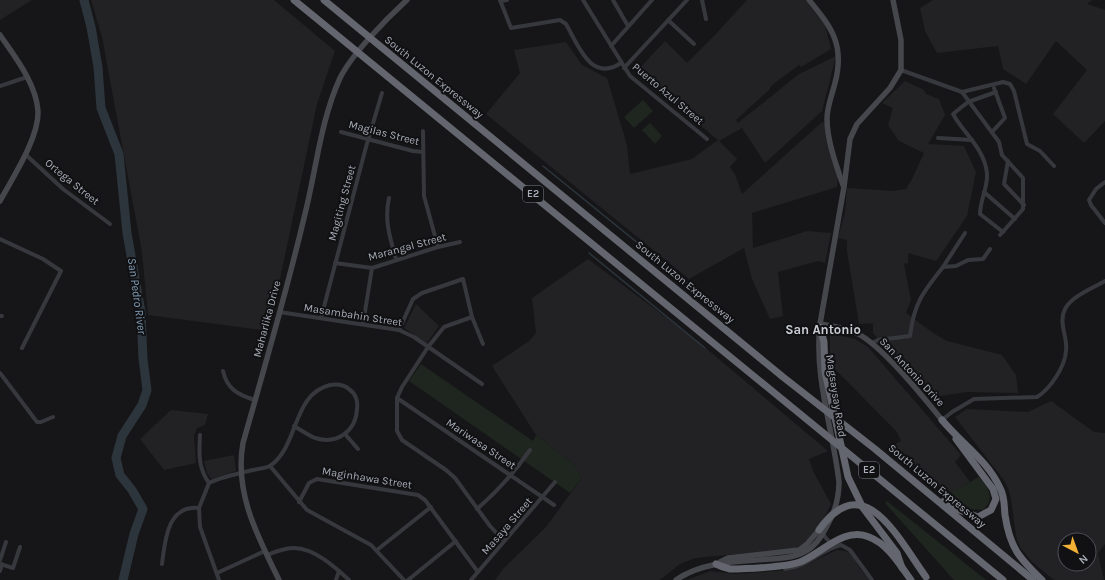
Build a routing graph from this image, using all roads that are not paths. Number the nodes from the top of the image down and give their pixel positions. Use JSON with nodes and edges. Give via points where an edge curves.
{"nodes":[{"id":1,"x":294,"y":0,"type":"edge"},
{"id":2,"x":324,"y":0,"type":"edge"},
{"id":3,"x":407,"y":0,"type":"edge"},
{"id":4,"x":507,"y":0,"type":"edge"},
{"id":5,"x":583,"y":0,"type":"edge"},
{"id":6,"x":613,"y":0,"type":"edge"},
{"id":7,"x":652,"y":0,"type":"edge"},
{"id":8,"x":687,"y":0,"type":"edge"},
{"id":9,"x":702,"y":0,"type":"edge"},
{"id":10,"x":809,"y":0,"type":"edge"},
{"id":11,"x":893,"y":0,"type":"edge"},
{"id":12,"x":500,"y":1,"type":"edge"},
{"id":13,"x":706,"y":19,"type":"dead end"},
{"id":14,"x":668,"y":20,"type":"junction"},
{"id":15,"x":628,"y":26,"type":"junction"},
{"id":16,"x":0,"y":35,"type":"edge"},
{"id":17,"x":694,"y":44,"type":"dead end"},
{"id":18,"x":611,"y":46,"type":"junction"},
{"id":19,"x":621,"y":64,"type":"junction"},
{"id":20,"x":624,"y":68,"type":"junction"},
{"id":21,"x":902,"y":70,"type":"junction"},
{"id":22,"x":27,"y":77,"type":"junction"},
{"id":23,"x":0,"y":86,"type":"edge"},
{"id":24,"x":962,"y":92,"type":"junction"},
{"id":25,"x":382,"y":93,"type":"dead end"},
{"id":26,"x":968,"y":102,"type":"junction"},
{"id":27,"x":423,"y":131,"type":"dead end"},
{"id":28,"x":341,"y":132,"type":"dead end"},
{"id":29,"x":992,"y":132,"type":"junction"},
{"id":30,"x":938,"y":138,"type":"dead end"},
{"id":31,"x":707,"y":139,"type":"dead end"},
{"id":32,"x":369,"y":140,"type":"junction"},
{"id":33,"x":972,"y":140,"type":"junction"},
{"id":34,"x":423,"y":152,"type":"junction"},
{"id":35,"x":24,"y":154,"type":"junction"},
{"id":36,"x":1008,"y":161,"type":"junction"},
{"id":37,"x":1054,"y":166,"type":"dead end"},
{"id":38,"x":1105,"y":182,"type":"edge"},
{"id":39,"x":844,"y":187,"type":"junction"},
{"id":40,"x":984,"y":192,"type":"junction"},
{"id":41,"x":389,"y":198,"type":"dead end"},
{"id":42,"x":0,"y":201,"type":"edge"},
{"id":43,"x":1024,"y":205,"type":"junction"},
{"id":44,"x":1015,"y":218,"type":"junction"},
{"id":45,"x":1105,"y":223,"type":"edge"},
{"id":46,"x":110,"y":224,"type":"dead end"},
{"id":47,"x":965,"y":233,"type":"dead end"},
{"id":48,"x":0,"y":239,"type":"edge"},
{"id":49,"x":460,"y":242,"type":"dead end"},
{"id":50,"x":438,"y":247,"type":"junction"},
{"id":51,"x":990,"y":249,"type":"dead end"},
{"id":52,"x":396,"y":259,"type":"junction"},
{"id":53,"x":335,"y":263,"type":"junction"},
{"id":54,"x":943,"y":267,"type":"junction"},
{"id":55,"x":372,"y":268,"type":"junction"},
{"id":56,"x":1105,"y":281,"type":"edge"},
{"id":57,"x":279,"y":312,"type":"junction"},
{"id":58,"x":472,"y":317,"type":"junction"},
{"id":59,"x":321,"y":318,"type":"junction"},
{"id":60,"x":363,"y":324,"type":"junction"},
{"id":61,"x":820,"y":326,"type":"junction"},
{"id":62,"x":399,"y":330,"type":"junction"},
{"id":63,"x":872,"y":343,"type":"junction"},
{"id":64,"x":483,"y":344,"type":"dead end"},
{"id":65,"x":821,"y":344,"type":"junction"},
{"id":66,"x":428,"y":347,"type":"junction"},
{"id":67,"x":22,"y":348,"type":"dead end"},
{"id":68,"x":223,"y":371,"type":"dead end"},
{"id":69,"x":0,"y":373,"type":"edge"},
{"id":70,"x":482,"y":384,"type":"dead end"},
{"id":71,"x":397,"y":398,"type":"junction"},
{"id":72,"x":255,"y":400,"type":"junction"},
{"id":73,"x":53,"y":417,"type":"dead end"},
{"id":74,"x":942,"y":420,"type":"junction"},
{"id":75,"x":294,"y":426,"type":"junction"},
{"id":76,"x":949,"y":428,"type":"junction"},
{"id":77,"x":346,"y":434,"type":"junction"},
{"id":78,"x":200,"y":435,"type":"dead end"},
{"id":79,"x":358,"y":449,"type":"dead end"},
{"id":80,"x":530,"y":450,"type":"dead end"},
{"id":81,"x":270,"y":466,"type":"junction"},
{"id":82,"x":241,"y":473,"type":"junction"},
{"id":83,"x":512,"y":476,"type":"junction"},
{"id":84,"x":555,"y":482,"type":"dead end"},
{"id":85,"x":209,"y":483,"type":"junction"},
{"id":86,"x":920,"y":486,"type":"junction"},
{"id":87,"x":544,"y":497,"type":"junction"},
{"id":88,"x":299,"y":502,"type":"junction"},
{"id":89,"x":554,"y":505,"type":"dead end"},
{"id":90,"x":431,"y":507,"type":"junction"},
{"id":91,"x":199,"y":508,"type":"junction"},
{"id":92,"x":477,"y":508,"type":"junction"},
{"id":93,"x":819,"y":530,"type":"junction"},
{"id":94,"x":456,"y":541,"type":"junction"},
{"id":95,"x":504,"y":541,"type":"junction"},
{"id":96,"x":6,"y":542,"type":"dead end"},
{"id":97,"x":834,"y":546,"type":"junction"},
{"id":98,"x":20,"y":547,"type":"dead end"},
{"id":99,"x":377,"y":550,"type":"junction"},
{"id":100,"x":966,"y":550,"type":"junction"},
{"id":101,"x":266,"y":553,"type":"junction"},
{"id":102,"x":0,"y":560,"type":"edge"},
{"id":103,"x":1,"y":564,"type":"edge"},
{"id":104,"x":162,"y":564,"type":"dead end"},
{"id":105,"x":713,"y":564,"type":"junction"},
{"id":106,"x":902,"y":568,"type":"junction"},
{"id":107,"x":0,"y":571,"type":"edge"},
{"id":108,"x":339,"y":571,"type":"junction"},
{"id":109,"x":478,"y":572,"type":"junction"},
{"id":110,"x":217,"y":573,"type":"junction"},
{"id":111,"x":926,"y":577,"type":"dead end"},
{"id":112,"x":219,"y":580,"type":"edge"},
{"id":113,"x":279,"y":580,"type":"edge"},
{"id":114,"x":336,"y":580,"type":"edge"},
{"id":115,"x":349,"y":580,"type":"edge"},
{"id":116,"x":404,"y":580,"type":"edge"},
{"id":117,"x":408,"y":580,"type":"edge"},
{"id":118,"x":471,"y":580,"type":"edge"},
{"id":119,"x":676,"y":580,"type":"edge"},
{"id":120,"x":872,"y":580,"type":"edge"},
{"id":121,"x":911,"y":580,"type":"edge"},
{"id":122,"x":996,"y":580,"type":"edge"},
{"id":123,"x":1003,"y":580,"type":"edge"},
{"id":124,"x":1033,"y":580,"type":"edge"},
{"id":125,"x":1042,"y":580,"type":"edge"}],
"edges":[{"from":1,"to":100,"type":"highway","number":"E2"},
{"from":2,"to":86,"type":"highway","name":"South Luzon Expressway","number":"E2","via":[[777,372]]},
{"from":3,"to":57,"type":"main road","name":"Maharlika Drive","via":[[383,23],[340,78],[324,124],[305,216]]},
{"from":4,"to":12,"type":"street"},
{"from":5,"to":18,"type":"street","name":"Puerto Azul Street"},
{"from":6,"to":15,"type":"street"},
{"from":7,"to":15,"type":"street"},
{"from":8,"to":14,"type":"street"},
{"from":9,"to":13,"type":"street"},
{"from":10,"to":39,"type":"main road","via":[[831,28],[838,49],[839,66],[827,124]]},
{"from":11,"to":21,"type":"main road","via":[[901,40]]},
{"from":12,"to":19,"type":"street","via":[[510,28],[560,20],[566,24],[590,63],[606,70]]},
{"from":14,"to":17,"type":"street"},
{"from":14,"to":20,"type":"street"},
{"from":15,"to":18,"type":"street"},
{"from":16,"to":22,"type":"main road"},
{"from":18,"to":19,"type":"street","name":"Puerto Azul Street"},
{"from":19,"to":20,"type":"street","name":"Puerto Azul Street"},
{"from":20,"to":31,"type":"street","name":"Puerto Azul Street","via":[[630,76]]},
{"from":21,"to":24,"type":"street"},
{"from":21,"to":39,"type":"main road","via":[[854,129],[847,153]]},
{"from":22,"to":23,"type":"street"},
{"from":22,"to":35,"type":"main road","via":[[38,111],[33,134]]},
{"from":24,"to":26,"type":"street"},
{"from":24,"to":37,"type":"street","via":[[1003,82],[1010,84],[1026,142],[1040,151]]},
{"from":25,"to":32,"type":"street","name":"Magiting Street"},
{"from":26,"to":29,"type":"street"},
{"from":26,"to":29,"type":"street","via":[[995,90],[1006,118]]},
{"from":26,"to":33,"type":"street","via":[[954,114]]},
{"from":27,"to":34,"type":"street"},
{"from":28,"to":32,"type":"street","name":"Magilas Street"},
{"from":29,"to":36,"type":"street"},
{"from":30,"to":33,"type":"street"},
{"from":32,"to":34,"type":"street","name":"Magilas Street","via":[[413,152]]},
{"from":32,"to":53,"type":"street","name":"Magiting Street"},
{"from":33,"to":40,"type":"street","via":[[986,168]]},
{"from":34,"to":50,"type":"street","via":[[424,196]]},
{"from":35,"to":42,"type":"main road"},
{"from":35,"to":46,"type":"street","name":"Ortega Street","via":[[63,189]]},
{"from":36,"to":43,"type":"street","via":[[1024,181]]},
{"from":36,"to":43,"type":"street","via":[[1004,184]]},
{"from":38,"to":45,"type":"street","via":[[1096,189],[1089,200]]},
{"from":39,"to":61,"type":"main road"},
{"from":40,"to":44,"type":"street"},
{"from":40,"to":44,"type":"street","via":[[980,214],[1002,234]]},
{"from":41,"to":52,"type":"street","via":[[386,222]]},
{"from":43,"to":44,"type":"street"},
{"from":47,"to":54,"type":"street"},
{"from":48,"to":67,"type":"street","via":[[43,259],[60,271]]},
{"from":49,"to":50,"type":"street","name":"Marangal Street"},
{"from":50,"to":52,"type":"street","name":"Marangal Street"},
{"from":51,"to":54,"type":"street","via":[[983,259]]},
{"from":52,"to":55,"type":"street","name":"Marangal Street"},
{"from":53,"to":55,"type":"street","name":"Marangal Street"},
{"from":53,"to":59,"type":"street","name":"Magiting Street"},
{"from":54,"to":63,"type":"street","via":[[918,302],[910,336]]},
{"from":55,"to":60,"type":"street"},
{"from":56,"to":74,"type":"street","via":[[1074,300],[1065,310],[1062,322],[1066,352],[1057,375],[1043,393],[1037,398],[974,399]]},
{"from":57,"to":59,"type":"street","name":"Masambahin Street"},
{"from":57,"to":72,"type":"main road","name":"Maharlika Drive"},
{"from":58,"to":62,"type":"street","via":[[463,278],[413,298]]},
{"from":58,"to":64,"type":"street"},
{"from":58,"to":66,"type":"street","via":[[444,327]]},
{"from":59,"to":60,"type":"street","name":"Masambahin Street"},
{"from":60,"to":62,"type":"street","name":"Masambahin Street"},
{"from":61,"to":63,"type":"main road","name":"San Antonio Drive","via":[[856,332]]},
{"from":61,"to":65,"type":"highway"},
{"from":62,"to":66,"type":"street","name":"Masambahin Street"},
{"from":63,"to":74,"type":"main road","name":"San Antonio Drive"},
{"from":65,"to":105,"type":"main road","name":"Magsaysay Road","via":[[820,373],[839,482],[839,497],[835,509],[819,539],[805,552],[787,557]]},
{"from":65,"to":106,"type":"highway","via":[[846,473],[860,504],[897,554]]},
{"from":66,"to":70,"type":"street","name":"Masambahin Street"},
{"from":66,"to":71,"type":"street"},
{"from":68,"to":72,"type":"street","via":[[226,382],[233,390]]},
{"from":69,"to":73,"type":"street","via":[[37,422]]},
{"from":71,"to":83,"type":"street","name":"Mariwasa Street"},
{"from":71,"to":92,"type":"street","via":[[398,436],[455,478]]},
{"from":72,"to":82,"type":"main road","name":"Maharlika Drive","via":[[243,443]]},
{"from":74,"to":76,"type":"highway"},
{"from":75,"to":77,"type":"street","via":[[314,438],[326,440]]},
{"from":75,"to":77,"type":"street","via":[[312,395],[326,386],[338,385],[350,389],[356,396],[357,415]]},
{"from":75,"to":81,"type":"street","via":[[285,447]]},
{"from":76,"to":86,"type":"highway","via":[[993,488],[996,498],[994,505],[987,513],[974,516],[959,510]]},
{"from":76,"to":125,"type":"highway","via":[[998,484],[1004,501],[1007,530],[1013,545],[1024,564]]},
{"from":77,"to":79,"type":"street"},
{"from":78,"to":85,"type":"street","via":[[199,459],[202,472]]},
{"from":80,"to":83,"type":"street"},
{"from":81,"to":82,"type":"street"},
{"from":81,"to":88,"type":"street"},
{"from":82,"to":85,"type":"street"},
{"from":82,"to":101,"type":"main road","name":"Maharlika Drive","via":[[248,513]]},
{"from":83,"to":87,"type":"street","name":"Mariwasa Street"},
{"from":83,"to":92,"type":"street"},
{"from":84,"to":87,"type":"street","name":"Masaya Street"},
{"from":85,"to":91,"type":"street"},
{"from":86,"to":124,"type":"highway","name":"South Luzon Expressway","number":"E2"},
{"from":87,"to":89,"type":"street","name":"Mariwasa Street"},
{"from":87,"to":95,"type":"street","name":"Masaya Street"},
{"from":88,"to":90,"type":"street","name":"Maginhawa Street","via":[[308,483],[317,479],[414,494]]},
{"from":88,"to":99,"type":"street","via":[[310,513],[365,540]]},
{"from":90,"to":94,"type":"street","name":"Maginhawa Street"},
{"from":90,"to":99,"type":"street"},
{"from":91,"to":104,"type":"street","via":[[183,510],[170,524]]},
{"from":91,"to":110,"type":"street","via":[[201,533]]},
{"from":92,"to":95,"type":"street"},
{"from":93,"to":97,"type":"street"},
{"from":93,"to":105,"type":"main road","via":[[799,550],[728,558]]},
{"from":93,"to":111,"type":"highway","via":[[827,519],[842,507],[854,504],[867,507],[883,518]]},
{"from":94,"to":109,"type":"street","name":"Maginhawa Street"},
{"from":94,"to":117,"type":"street"},
{"from":95,"to":109,"type":"street","name":"Masaya Street"},
{"from":96,"to":102,"type":"street"},
{"from":97,"to":105,"type":"street","via":[[794,568],[737,572]]},
{"from":97,"to":120,"type":"street","via":[[846,546]]},
{"from":98,"to":103,"type":"street","via":[[13,568]]},
{"from":99,"to":116,"type":"street"},
{"from":100,"to":122,"type":"highway"},
{"from":100,"to":123,"type":"highway","number":"E2"},
{"from":101,"to":108,"type":"street","via":[[301,548]]},
{"from":101,"to":110,"type":"street"},
{"from":101,"to":113,"type":"main road","name":"Maharlika Drive"},
{"from":103,"to":107,"type":"street"},
{"from":105,"to":106,"type":"highway","via":[[729,569],[800,562],[825,546],[857,535],[873,538]]},
{"from":105,"to":119,"type":"main road","name":"Magsaysay Road","via":[[692,570]]},
{"from":106,"to":121,"type":"highway"},
{"from":108,"to":114,"type":"street"},
{"from":108,"to":115,"type":"street"},
{"from":109,"to":118,"type":"street","name":"Masaya Street"},
{"from":110,"to":112,"type":"street"}]}
